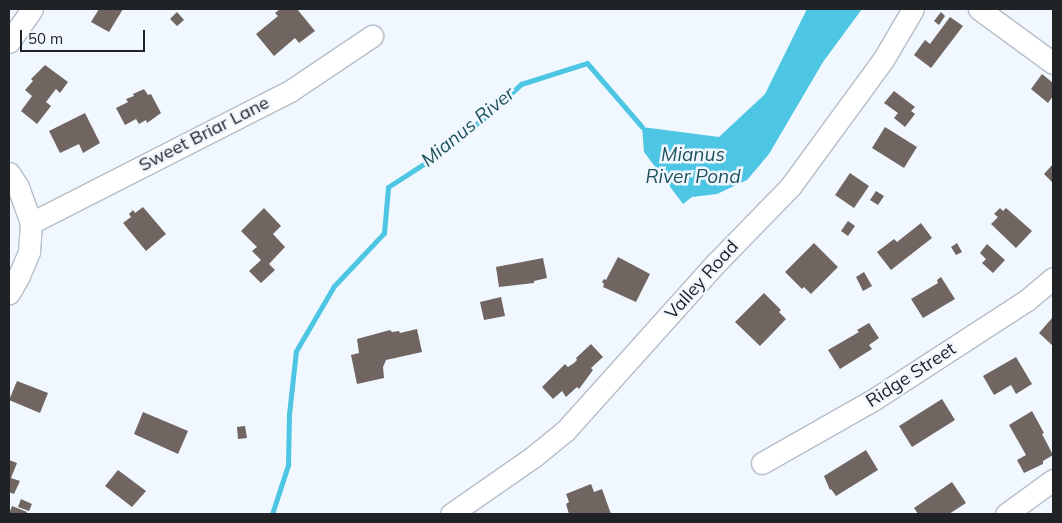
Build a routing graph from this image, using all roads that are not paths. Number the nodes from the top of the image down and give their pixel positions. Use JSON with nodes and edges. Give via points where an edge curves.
{"nodes":[{"id":1,"x":32,"y":9,"type":"edge"},
{"id":2,"x":913,"y":9,"type":"edge"},
{"id":3,"x":979,"y":9,"type":"edge"},
{"id":4,"x":372,"y":36,"type":"dead end"},
{"id":5,"x":9,"y":42,"type":"edge"},
{"id":6,"x":1053,"y":63,"type":"edge"},
{"id":7,"x":9,"y":173,"type":"edge"},
{"id":8,"x":31,"y":223,"type":"junction"},
{"id":9,"x":1053,"y":278,"type":"edge"},
{"id":10,"x":9,"y":293,"type":"edge"},
{"id":11,"x":762,"y":463,"type":"dead end"},
{"id":12,"x":1053,"y":480,"type":"edge"},
{"id":13,"x":451,"y":514,"type":"edge"},
{"id":14,"x":1006,"y":514,"type":"edge"}],
"edges":[{"from":1,"to":5,"type":"street"},
{"from":2,"to":13,"type":"street","name":"Valley Road","via":[[883,60],[790,187],[716,263],[566,430]]},
{"from":3,"to":6,"type":"street"},
{"from":4,"to":8,"type":"street","name":"Sweet Briar Lane","via":[[290,91]]},
{"from":7,"to":8,"type":"street","via":[[18,187]]},
{"from":8,"to":10,"type":"street","via":[[29,252]]},
{"from":9,"to":11,"type":"street","name":"Ridge Street","via":[[1026,300],[874,400]]},
{"from":12,"to":14,"type":"street"}]}
